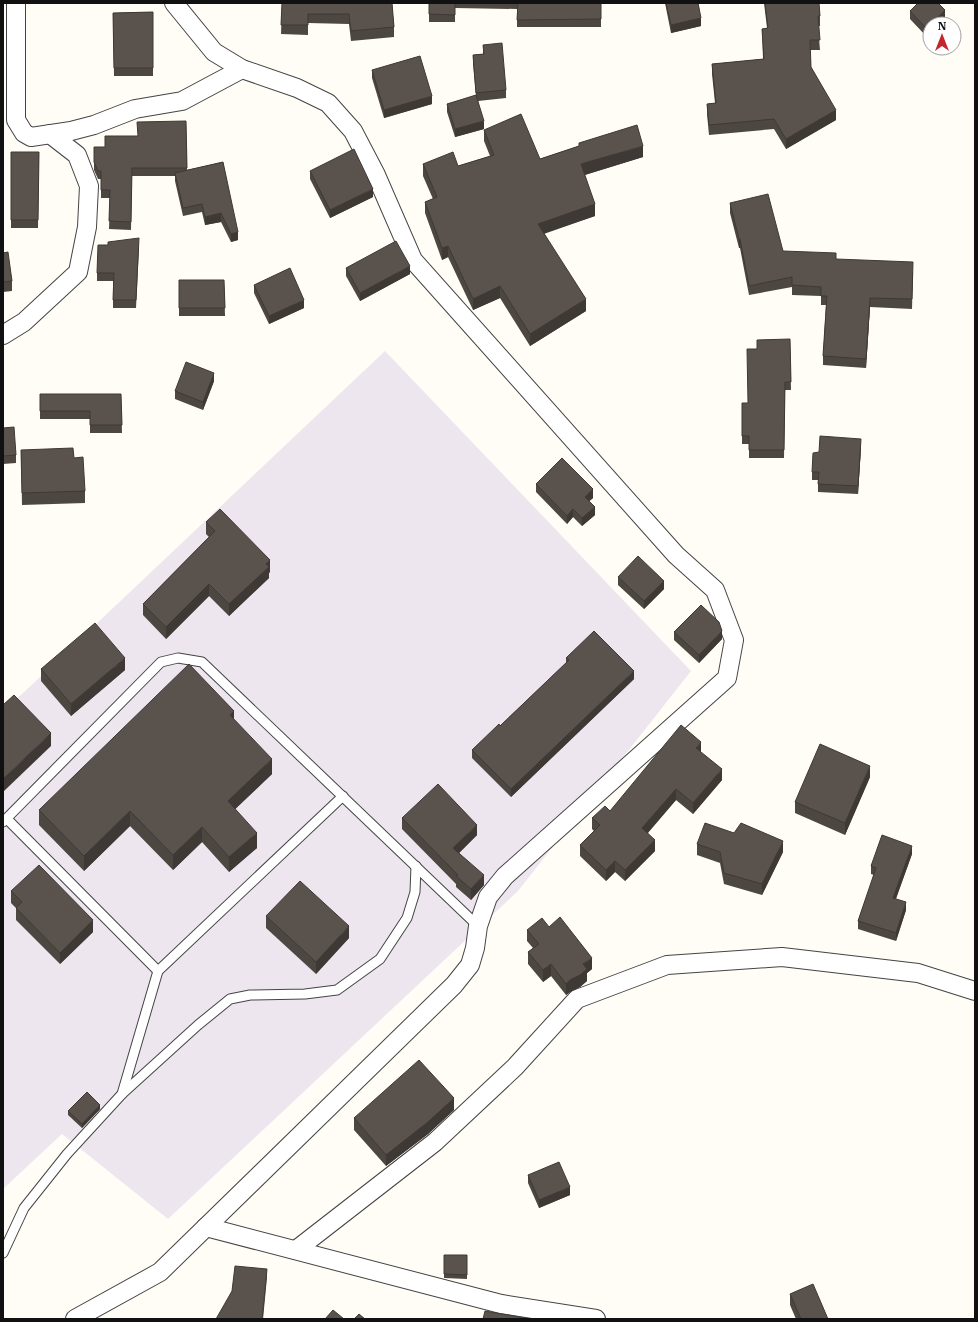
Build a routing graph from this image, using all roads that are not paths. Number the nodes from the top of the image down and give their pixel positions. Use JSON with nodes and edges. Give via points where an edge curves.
{"nodes":[{"id":1,"x":16,"y":3,"type":"edge"},
{"id":2,"x":174,"y":3,"type":"edge"},
{"id":3,"x":242,"y":69,"type":"junction"},
{"id":4,"x":50,"y":134,"type":"junction"},
{"id":5,"x":3,"y":335,"type":"edge"},
{"id":6,"x":342,"y":796,"type":"junction"},
{"id":7,"x":5,"y":820,"type":"edge"},
{"id":8,"x":416,"y":866,"type":"junction"},
{"id":9,"x":478,"y":926,"type":"junction"},
{"id":10,"x":158,"y":971,"type":"junction"},
{"id":11,"x":975,"y":991,"type":"edge"},
{"id":12,"x":122,"y":1094,"type":"junction"},
{"id":13,"x":206,"y":1227,"type":"junction"},
{"id":14,"x":296,"y":1250,"type":"junction"},
{"id":15,"x":3,"y":1254,"type":"edge"},
{"id":16,"x":75,"y":1319,"type":"edge"},
{"id":17,"x":596,"y":1319,"type":"edge"}],
"edges":[{"from":1,"to":4,"type":"street","via":[[16,120],[31,137]]},
{"from":2,"to":3,"type":"street","via":[[214,52]]},
{"from":3,"to":4,"type":"street","via":[[182,101],[134,109],[94,125]]},
{"from":3,"to":9,"type":"street","via":[[297,88],[328,103],[353,131],[376,175],[413,260],[676,555],[715,590],[734,640],[727,678],[505,876],[488,897]]},
{"from":4,"to":5,"type":"street","via":[[77,155],[89,186],[86,227],[78,272],[24,322]]},
{"from":6,"to":7,"type":"lane","via":[[202,662],[178,658],[161,662]]},
{"from":6,"to":8,"type":"lane"},
{"from":6,"to":10,"type":"lane"},
{"from":7,"to":10,"type":"lane"},
{"from":8,"to":9,"type":"lane"},
{"from":8,"to":12,"type":"lane","via":[[415,892],[407,918],[380,959],[337,990],[304,994],[250,995],[230,999]]},
{"from":9,"to":13,"type":"street","via":[[470,965],[454,985]]},
{"from":10,"to":12,"type":"lane"},
{"from":11,"to":14,"type":"street","via":[[918,973],[782,957],[667,965],[577,999],[515,1067],[435,1142]]},
{"from":12,"to":15,"type":"lane","via":[[67,1154],[24,1208]]},
{"from":13,"to":14,"type":"street"},
{"from":13,"to":16,"type":"street","via":[[160,1272]]},
{"from":14,"to":17,"type":"street","via":[[501,1304]]}]}
